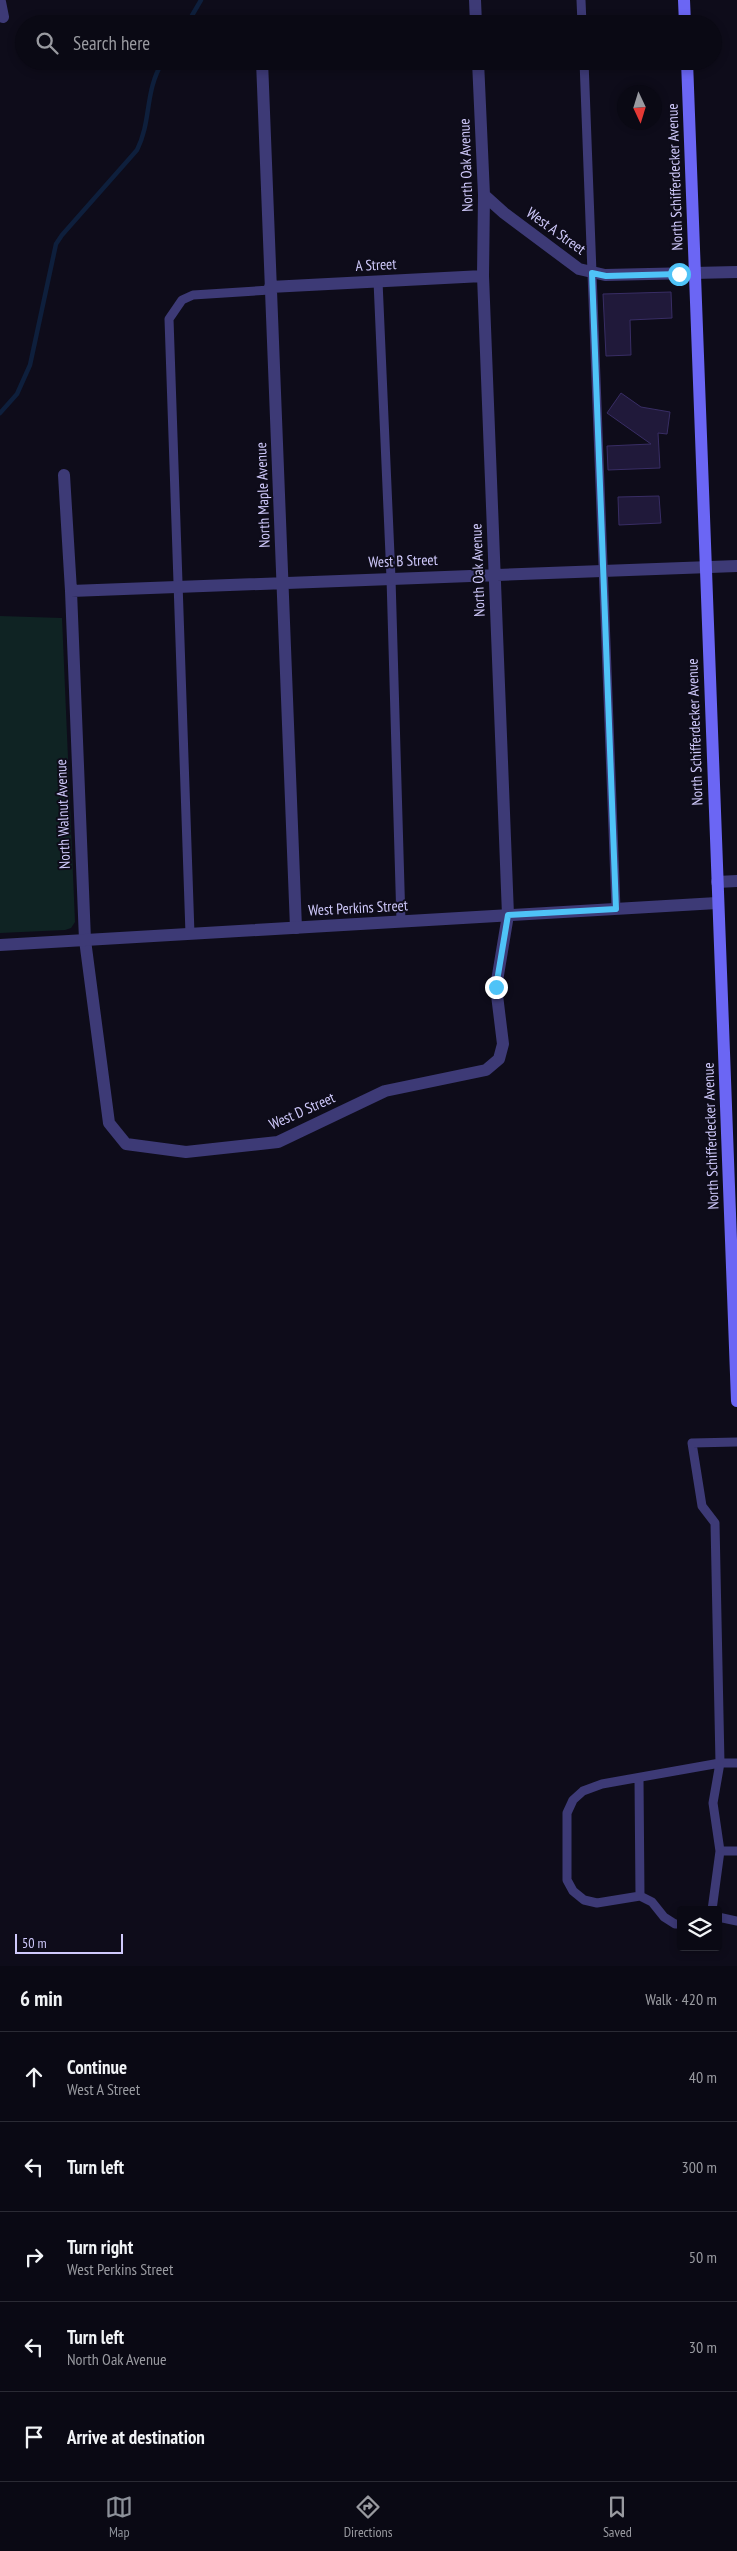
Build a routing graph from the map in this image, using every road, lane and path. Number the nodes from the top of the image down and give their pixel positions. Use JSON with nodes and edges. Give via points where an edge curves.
{"nodes":[{"id":1,"x":475,"y":0,"type":"edge"},
{"id":2,"x":582,"y":0,"type":"edge"},
{"id":3,"x":684,"y":0,"type":"edge"},
{"id":4,"x":0,"y":2,"type":"edge"},
{"id":5,"x":476,"y":15,"type":"edge"},
{"id":6,"x":582,"y":15,"type":"edge"},
{"id":7,"x":685,"y":15,"type":"edge"},
{"id":8,"x":4,"y":16,"type":"dead end"},
{"id":9,"x":262,"y":70,"type":"edge"},
{"id":10,"x":478,"y":70,"type":"edge"},
{"id":11,"x":584,"y":70,"type":"edge"},
{"id":12,"x":687,"y":70,"type":"edge"},
{"id":13,"x":484,"y":195,"type":"junction"},
{"id":14,"x":737,"y":272,"type":"edge"},
{"id":15,"x":592,"y":273,"type":"junction"},
{"id":16,"x":695,"y":273,"type":"junction"},
{"id":17,"x":483,"y":276,"type":"junction"},
{"id":18,"x":378,"y":281,"type":"junction"},
{"id":19,"x":270,"y":288,"type":"junction"},
{"id":20,"x":64,"y":475,"type":"dead end"},
{"id":21,"x":737,"y":566,"type":"edge"},
{"id":22,"x":705,"y":567,"type":"junction"},
{"id":23,"x":603,"y":571,"type":"junction"},
{"id":24,"x":495,"y":574,"type":"junction"},
{"id":25,"x":391,"y":578,"type":"junction"},
{"id":26,"x":282,"y":582,"type":"junction"},
{"id":27,"x":179,"y":586,"type":"junction"},
{"id":28,"x":71,"y":591,"type":"junction"},
{"id":29,"x":737,"y":881,"type":"edge"},
{"id":30,"x":717,"y":882,"type":"junction"},
{"id":31,"x":718,"y":903,"type":"junction"},
{"id":32,"x":616,"y":909,"type":"junction"},
{"id":33,"x":508,"y":915,"type":"junction"},
{"id":34,"x":401,"y":922,"type":"junction"},
{"id":35,"x":296,"y":928,"type":"junction"},
{"id":36,"x":190,"y":934,"type":"junction"},
{"id":37,"x":85,"y":940,"type":"junction"},
{"id":38,"x":0,"y":945,"type":"edge"},
{"id":39,"x":486,"y":1070,"type":"joint"},
{"id":40,"x":126,"y":1144,"type":"joint"},
{"id":41,"x":737,"y":1401,"type":"edge"},
{"id":42,"x":737,"y":1442,"type":"edge"},
{"id":43,"x":720,"y":1763,"type":"junction"},
{"id":44,"x":737,"y":1763,"type":"edge"},
{"id":45,"x":639,"y":1779,"type":"junction"},
{"id":46,"x":720,"y":1851,"type":"junction"},
{"id":47,"x":737,"y":1851,"type":"edge"},
{"id":48,"x":640,"y":1896,"type":"junction"},
{"id":49,"x":713,"y":1906,"type":"edge"},
{"id":50,"x":722,"y":1918,"type":"edge"},
{"id":51,"x":737,"y":1921,"type":"edge"},
{"id":52,"x":677,"y":1924,"type":"edge"}],
"edges":[{"from":1,"to":5,"type":"street"},
{"from":2,"to":6,"type":"lane"},
{"from":3,"to":7,"type":"main road"},
{"from":4,"to":8,"type":"street"},
{"from":9,"to":19,"type":"street","name":"North Maple Avenue"},
{"from":10,"to":13,"type":"street","name":"North Oak Avenue"},
{"from":11,"to":15,"type":"lane"},
{"from":12,"to":16,"type":"main road","name":"North Schifferdecker Avenue"},
{"from":13,"to":15,"type":"street","name":"West A Street","via":[[579,269]]},
{"from":13,"to":17,"type":"street","name":"North Oak Avenue"},
{"from":14,"to":16,"type":"street","name":"West A Street"},
{"from":15,"to":16,"type":"street","name":"West A Street","via":[[606,276]]},
{"from":15,"to":23,"type":"lane"},
{"from":16,"to":22,"type":"main road","name":"North Schifferdecker Avenue"},
{"from":17,"to":18,"type":"street","name":"A Street"},
{"from":17,"to":24,"type":"street","name":"North Oak Avenue"},
{"from":18,"to":19,"type":"street","name":"A Street"},
{"from":18,"to":25,"type":"lane"},
{"from":19,"to":26,"type":"street","name":"North Maple Avenue"},
{"from":19,"to":27,"type":"lane","via":[[193,296],[182,300],[169,319]]},
{"from":20,"to":28,"type":"street","name":"North Walnut Avenue"},
{"from":21,"to":22,"type":"street","name":"West B Street"},
{"from":22,"to":23,"type":"street","name":"West B Street"},
{"from":22,"to":30,"type":"main road","name":"North Schifferdecker Avenue"},
{"from":23,"to":24,"type":"street","name":"West B Street"},
{"from":23,"to":32,"type":"lane"},
{"from":24,"to":25,"type":"street","name":"West B Street"},
{"from":24,"to":33,"type":"street","name":"North Oak Avenue"},
{"from":25,"to":26,"type":"street","name":"West B Street"},
{"from":25,"to":34,"type":"lane"},
{"from":26,"to":27,"type":"street","name":"West B Street"},
{"from":26,"to":35,"type":"street","name":"North Maple Avenue"},
{"from":27,"to":28,"type":"street","name":"West B Street"},
{"from":27,"to":36,"type":"lane"},
{"from":28,"to":37,"type":"street","name":"North Walnut Avenue"},
{"from":29,"to":30,"type":"street"},
{"from":30,"to":31,"type":"main road","name":"North Schifferdecker Avenue"},
{"from":31,"to":32,"type":"street","name":"West Perkins Street"},
{"from":31,"to":41,"type":"main road","name":"North Schifferdecker Avenue"},
{"from":32,"to":33,"type":"street","name":"West Perkins Street"},
{"from":33,"to":34,"type":"street","name":"West Perkins Street"},
{"from":33,"to":39,"type":"street","name":"North Oak Avenue","via":[[496,987],[503,1044],[498,1059]]},
{"from":34,"to":35,"type":"street","name":"West Perkins Street"},
{"from":35,"to":36,"type":"street","name":"West Perkins Street"},
{"from":36,"to":37,"type":"street","name":"West Perkins Street"},
{"from":37,"to":38,"type":"street","name":"West Perkins Street"},
{"from":37,"to":40,"type":"street","name":"North Walnut Avenue","via":[[109,1123]]},
{"from":39,"to":40,"type":"street","name":"West D Street","via":[[385,1091],[278,1142],[186,1152]]},
{"from":42,"to":43,"type":"lane","via":[[692,1443],[702,1506],[715,1523]]},
{"from":43,"to":44,"type":"lane"},
{"from":43,"to":45,"type":"lane"},
{"from":43,"to":46,"type":"lane","via":[[713,1803]]},
{"from":45,"to":48,"type":"lane"},
{"from":45,"to":48,"type":"lane","via":[[602,1784],[582,1791],[573,1800],[567,1813],[567,1880],[573,1891],[584,1900],[597,1903]]},
{"from":46,"to":47,"type":"lane"},
{"from":46,"to":49,"type":"lane"},
{"from":48,"to":52,"type":"lane"},
{"from":50,"to":51,"type":"lane"}]}
